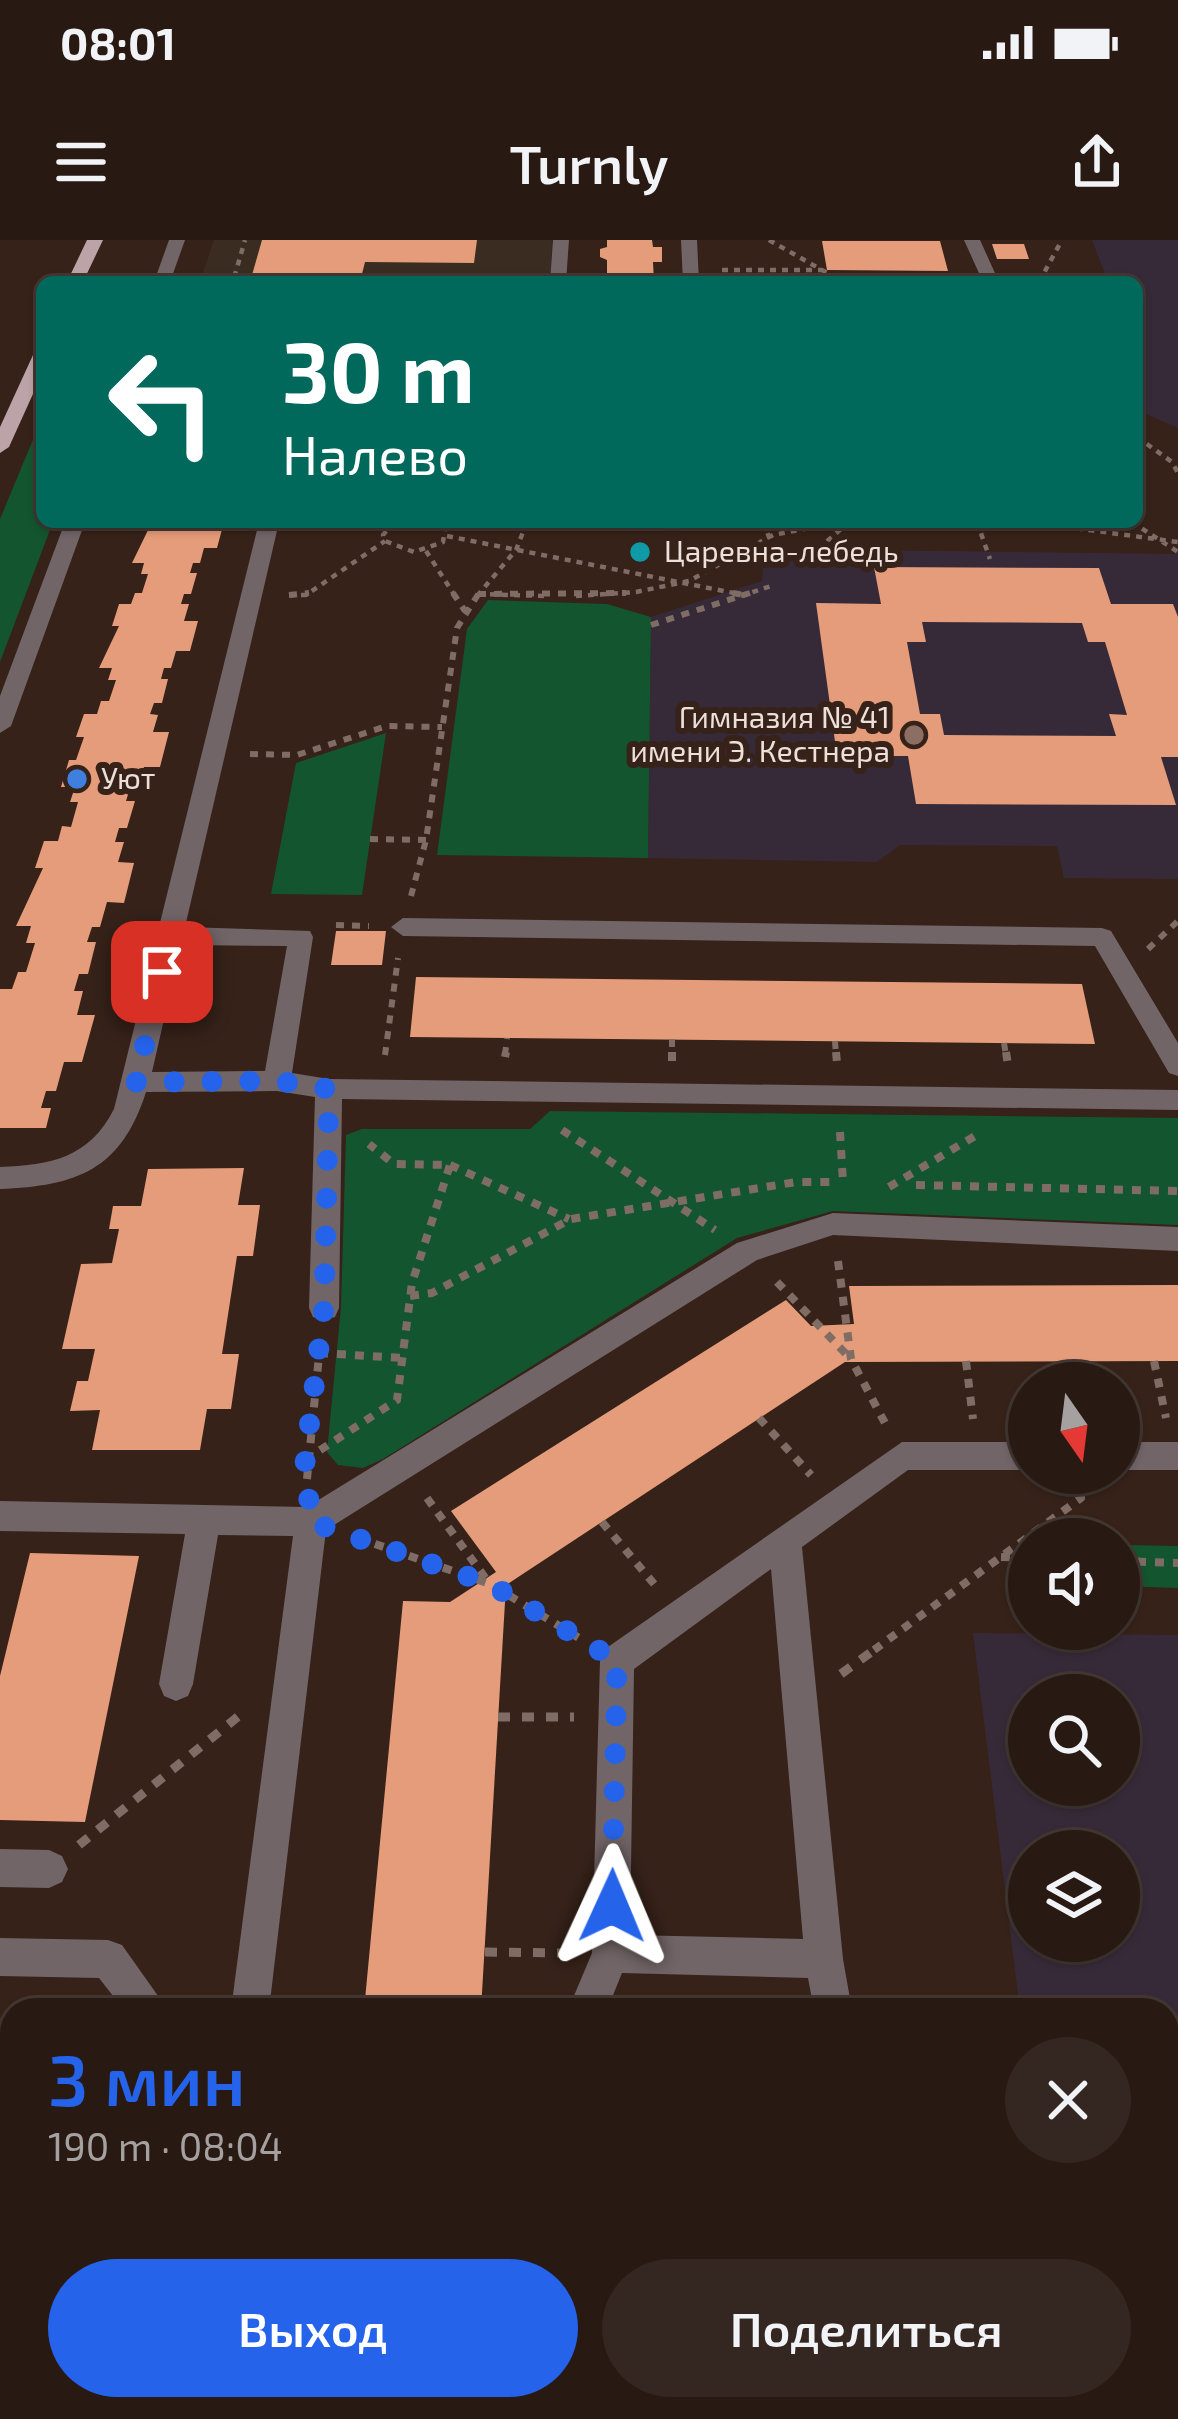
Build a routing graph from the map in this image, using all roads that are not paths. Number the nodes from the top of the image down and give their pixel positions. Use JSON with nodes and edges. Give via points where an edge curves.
{"nodes":[{"id":1,"x":94,"y":240,"type":"edge"},
{"id":2,"x":177,"y":240,"type":"edge"},
{"id":3,"x":561,"y":240,"type":"edge"},
{"id":4,"x":689,"y":240,"type":"edge"},
{"id":5,"x":972,"y":240,"type":"edge"},
{"id":6,"x":78,"y":276,"type":"edge"},
{"id":7,"x":164,"y":276,"type":"edge"},
{"id":8,"x":558,"y":276,"type":"edge"},
{"id":9,"x":691,"y":276,"type":"edge"},
{"id":10,"x":988,"y":276,"type":"edge"},
{"id":11,"x":36,"y":368,"type":"edge"},
{"id":12,"x":0,"y":447,"type":"edge"},
{"id":13,"x":72,"y":528,"type":"edge"},
{"id":14,"x":268,"y":528,"type":"edge"},
{"id":15,"x":0,"y":726,"type":"edge"},
{"id":16,"x":403,"y":927,"type":"road end"},
{"id":17,"x":171,"y":935,"type":"junction"},
{"id":18,"x":1178,"y":1066,"type":"edge"},
{"id":19,"x":277,"y":1081,"type":"junction"},
{"id":20,"x":136,"y":1082,"type":"junction"},
{"id":21,"x":328,"y":1099,"type":"junction"},
{"id":22,"x":1178,"y":1100,"type":"edge"},
{"id":23,"x":0,"y":1178,"type":"edge"},
{"id":24,"x":1178,"y":1239,"type":"edge"},
{"id":25,"x":324,"y":1308,"type":"road end"},
{"id":26,"x":1008,"y":1456,"type":"edge"},
{"id":27,"x":1140,"y":1456,"type":"edge"},
{"id":28,"x":1176,"y":1456,"type":"edge"},
{"id":29,"x":0,"y":1516,"type":"edge"},
{"id":30,"x":204,"y":1520,"type":"junction"},
{"id":31,"x":311,"y":1522,"type":"junction"},
{"id":32,"x":785,"y":1540,"type":"junction"},
{"id":33,"x":176,"y":1684,"type":"dead end"},
{"id":34,"x":0,"y":1868,"type":"edge"},
{"id":35,"x":49,"y":1869,"type":"road end"},
{"id":36,"x":611,"y":1954,"type":"junction"},
{"id":37,"x":0,"y":1957,"type":"edge"},
{"id":38,"x":824,"y":1959,"type":"junction"},
{"id":39,"x":139,"y":1998,"type":"edge"},
{"id":40,"x":251,"y":1998,"type":"edge"},
{"id":41,"x":591,"y":1998,"type":"edge"},
{"id":42,"x":831,"y":1998,"type":"edge"}],
"edges":[{"from":1,"to":6,"type":"main road"},
{"from":2,"to":7,"type":"street"},
{"from":3,"to":8,"type":"street"},
{"from":4,"to":9,"type":"street"},
{"from":5,"to":10,"type":"street"},
{"from":11,"to":12,"type":"main road"},
{"from":13,"to":15,"type":"street"},
{"from":14,"to":17,"type":"street"},
{"from":16,"to":18,"type":"street","via":[[1102,937]]},
{"from":17,"to":19,"type":"street","via":[[301,937]]},
{"from":17,"to":20,"type":"street"},
{"from":19,"to":20,"type":"street"},
{"from":19,"to":21,"type":"street"},
{"from":20,"to":23,"type":"street","via":[[110,1145],[82,1165],[43,1178]]},
{"from":21,"to":22,"type":"street","via":[[380,1090]]},
{"from":21,"to":25,"type":"street"},
{"from":24,"to":31,"type":"street","via":[[833,1224],[747,1251]]},
{"from":26,"to":32,"type":"street","via":[[902,1456]]},
{"from":27,"to":28,"type":"street"},
{"from":29,"to":30,"type":"street"},
{"from":30,"to":31,"type":"street"},
{"from":30,"to":33,"type":"street"},
{"from":31,"to":40,"type":"street"},
{"from":32,"to":36,"type":"street","via":[[617,1661]]},
{"from":32,"to":38,"type":"street"},
{"from":34,"to":35,"type":"street"},
{"from":36,"to":38,"type":"street"},
{"from":36,"to":41,"type":"street"},
{"from":37,"to":39,"type":"street","via":[[109,1959]]},
{"from":38,"to":42,"type":"street"}]}
